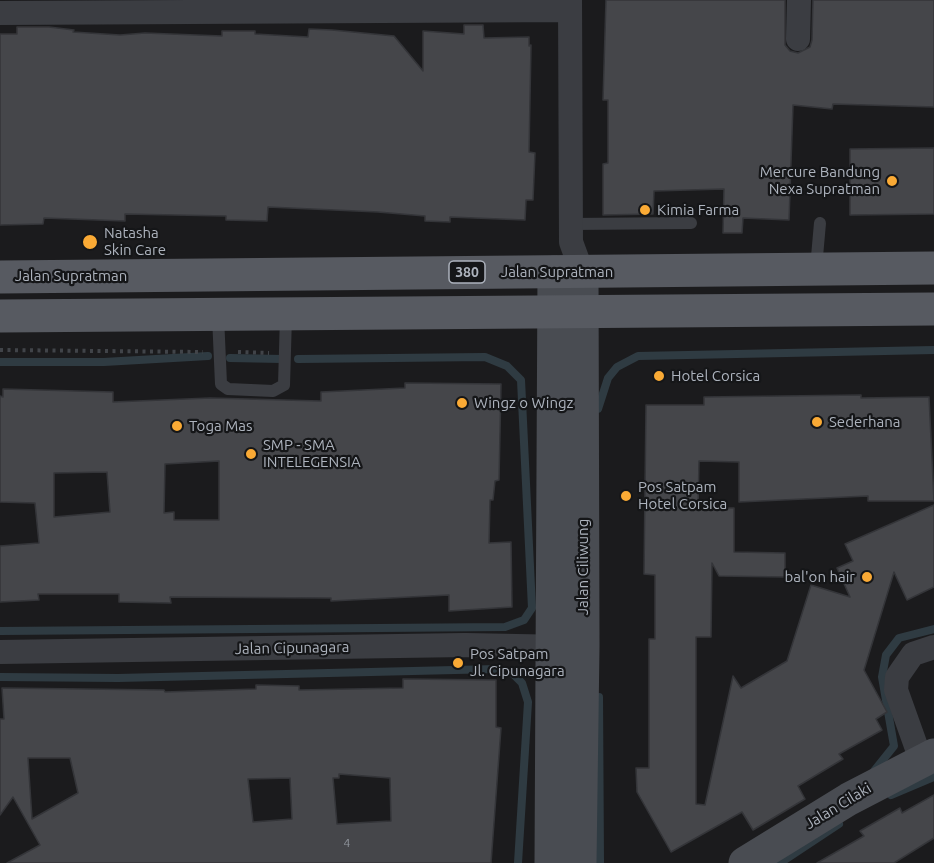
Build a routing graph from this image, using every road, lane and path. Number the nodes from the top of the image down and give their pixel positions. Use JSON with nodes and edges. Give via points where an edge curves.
{"nodes":[{"id":1,"x":799,"y":0,"type":"edge"},
{"id":2,"x":570,"y":5,"type":"edge"},
{"id":3,"x":0,"y":13,"type":"edge"},
{"id":4,"x":798,"y":39,"type":"dead end"},
{"id":5,"x":692,"y":223,"type":"dead end"},
{"id":6,"x":820,"y":223,"type":"dead end"},
{"id":7,"x":570,"y":252,"type":"junction"},
{"id":8,"x":934,"y":268,"type":"edge"},
{"id":9,"x":816,"y":269,"type":"junction"},
{"id":10,"x":0,"y":277,"type":"edge"},
{"id":11,"x":934,"y":309,"type":"edge"},
{"id":12,"x":569,"y":313,"type":"junction"},
{"id":13,"x":218,"y":314,"type":"junction"},
{"id":14,"x":286,"y":314,"type":"junction"},
{"id":15,"x":0,"y":316,"type":"edge"},
{"id":16,"x":0,"y":350,"type":"edge"},
{"id":17,"x":218,"y":352,"type":"junction"},
{"id":18,"x":285,"y":353,"type":"junction"},
{"id":19,"x":567,"y":647,"type":"junction"},
{"id":20,"x":934,"y":647,"type":"edge"},
{"id":21,"x":0,"y":652,"type":"edge"},
{"id":22,"x":927,"y":758,"type":"edge"},
{"id":23,"x":551,"y":863,"type":"edge"},
{"id":24,"x":580,"y":863,"type":"edge"},
{"id":25,"x":745,"y":863,"type":"edge"}],
"edges":[{"from":1,"to":4,"type":"street"},
{"from":2,"to":3,"type":"street"},
{"from":2,"to":7,"type":"street"},
{"from":5,"to":7,"type":"lane"},
{"from":6,"to":9,"type":"lane"},
{"from":7,"to":9,"type":"main road","name":"Jalan Supratman","number":"380"},
{"from":7,"to":10,"type":"main road","name":"Jalan Supratman","number":"380"},
{"from":7,"to":12,"type":"street","name":"Jalan Ciliwung"},
{"from":8,"to":9,"type":"main road","name":"Jalan Supratman","number":"380"},
{"from":11,"to":12,"type":"main road"},
{"from":12,"to":14,"type":"main road"},
{"from":12,"to":19,"type":"street","name":"Jalan Ciliwung"},
{"from":13,"to":14,"type":"main road"},
{"from":13,"to":15,"type":"main road"},
{"from":13,"to":17,"type":"lane"},
{"from":14,"to":18,"type":"lane"},
{"from":16,"to":17,"type":"path"},
{"from":17,"to":18,"type":"path"},
{"from":17,"to":18,"type":"lane","via":[[221,384],[228,388],[273,391],[284,385]]},
{"from":19,"to":21,"type":"street","name":"Jalan Cipunagara"},
{"from":19,"to":23,"type":"street","name":"Jalan Ciliwung"},
{"from":19,"to":24,"type":"street","name":"Jalan Ciliwung"},
{"from":20,"to":22,"type":"street","via":[[913,654],[897,677],[896,690]]},
{"from":22,"to":25,"type":"street","name":"Jalan Cilaki","via":[[849,799]]}]}
